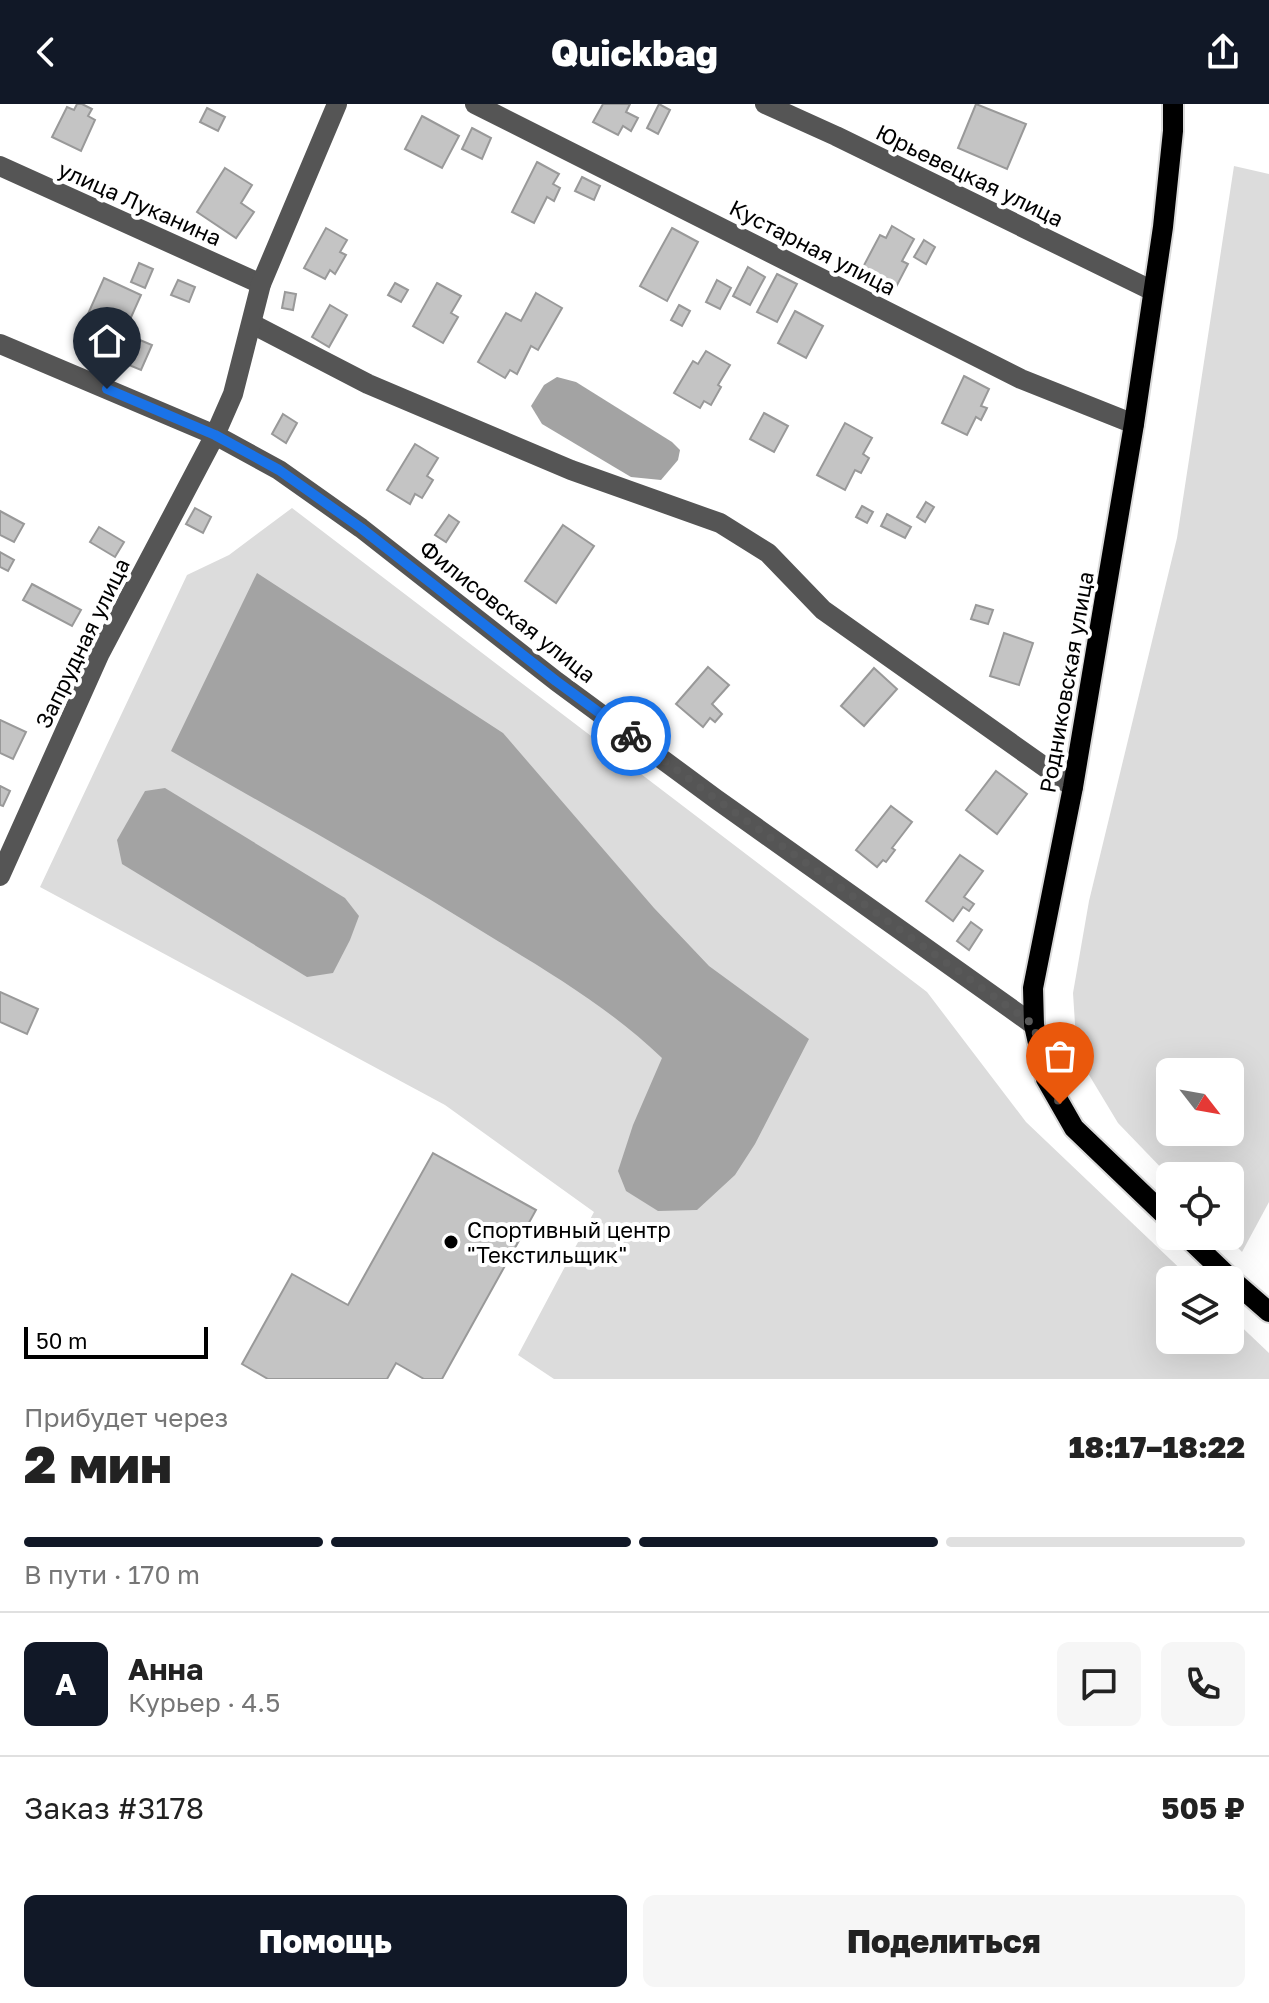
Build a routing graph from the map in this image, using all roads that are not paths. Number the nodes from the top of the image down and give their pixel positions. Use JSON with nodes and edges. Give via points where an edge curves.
{"nodes":[{"id":1,"x":337,"y":104,"type":"edge"},
{"id":2,"x":475,"y":104,"type":"edge"},
{"id":3,"x":765,"y":104,"type":"edge"},
{"id":4,"x":1173,"y":104,"type":"edge"},
{"id":5,"x":0,"y":166,"type":"edge"},
{"id":6,"x":261,"y":284,"type":"junction"},
{"id":7,"x":1153,"y":291,"type":"junction"},
{"id":8,"x":252,"y":324,"type":"junction"},
{"id":9,"x":0,"y":344,"type":"edge"},
{"id":10,"x":1134,"y":424,"type":"junction"},
{"id":11,"x":215,"y":435,"type":"junction"},
{"id":12,"x":1073,"y":787,"type":"junction"},
{"id":13,"x":0,"y":876,"type":"edge"},
{"id":14,"x":1034,"y":1025,"type":"junction"},
{"id":15,"x":1156,"y":1207,"type":"edge"},
{"id":16,"x":1201,"y":1250,"type":"edge"},
{"id":17,"x":1269,"y":1312,"type":"edge"}],
"edges":[{"from":1,"to":6,"type":"street","name":"Запрудная улица"},
{"from":2,"to":10,"type":"street","name":"Кустарная улица","via":[[1021,379]]},
{"from":3,"to":7,"type":"street","name":"Юрьевецкая улица"},
{"from":4,"to":7,"type":"main road","name":"Родниковская улица"},
{"from":5,"to":6,"type":"street","name":"улица Луканина"},
{"from":6,"to":8,"type":"street","name":"Запрудная улица"},
{"from":7,"to":10,"type":"main road","name":"Родниковская улица"},
{"from":8,"to":11,"type":"street","name":"Запрудная улица","via":[[233,394]]},
{"from":8,"to":12,"type":"street","via":[[383,390],[571,470],[720,523],[768,553],[823,610]]},
{"from":9,"to":11,"type":"street","name":"Филисовская улица"},
{"from":10,"to":12,"type":"main road","name":"Родниковская улица"},
{"from":11,"to":13,"type":"street","name":"Запрудная улица","via":[[100,653]]},
{"from":11,"to":14,"type":"street","name":"Филисовская улица","via":[[279,470],[361,528],[556,681]]},
{"from":12,"to":14,"type":"main road","name":"Родниковская улица","via":[[1033,988]]},
{"from":14,"to":15,"type":"main road","name":"Родниковская улица","via":[[1046,1079],[1074,1128]]},
{"from":16,"to":17,"type":"main road"}]}
